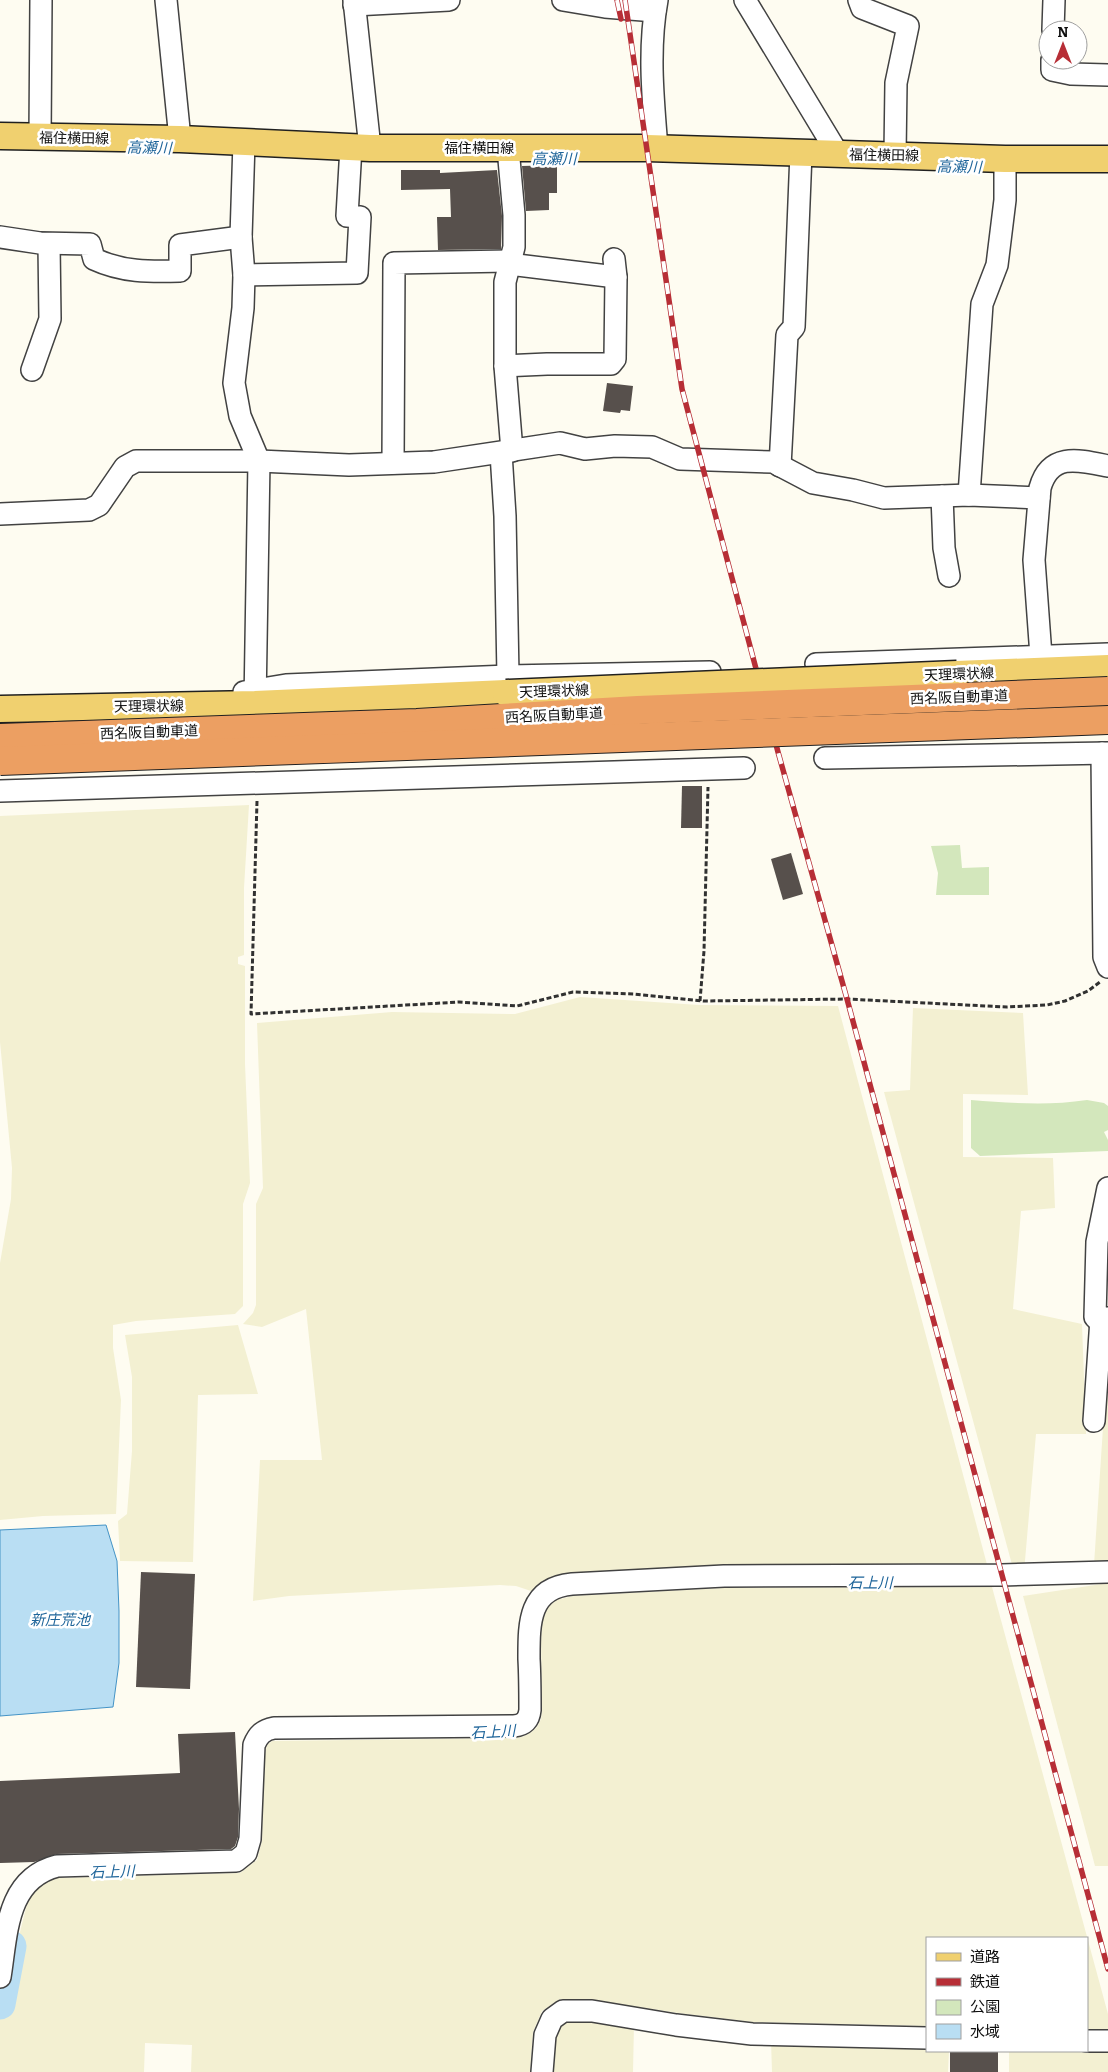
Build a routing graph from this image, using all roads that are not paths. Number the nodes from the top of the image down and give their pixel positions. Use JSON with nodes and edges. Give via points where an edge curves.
{"nodes":[{"id":1,"x":42,"y":0,"type":"edge"},
{"id":2,"x":166,"y":0,"type":"edge"},
{"id":3,"x":449,"y":0,"type":"edge"},
{"id":4,"x":563,"y":0,"type":"edge"},
{"id":5,"x":745,"y":0,"type":"edge"},
{"id":6,"x":859,"y":0,"type":"edge"},
{"id":7,"x":1054,"y":0,"type":"edge"},
{"id":8,"x":354,"y":3,"type":"edge"},
{"id":9,"x":656,"y":5,"type":"edge"},
{"id":10,"x":1053,"y":20,"type":"edge"},
{"id":11,"x":1052,"y":70,"type":"edge"},
{"id":12,"x":1108,"y":75,"type":"edge"},
{"id":13,"x":0,"y":136,"type":"edge"},
{"id":14,"x":40,"y":138,"type":"junction"},
{"id":15,"x":180,"y":139,"type":"junction"},
{"id":16,"x":244,"y":142,"type":"junction"},
{"id":17,"x":360,"y":147,"type":"junction"},
{"id":18,"x":657,"y":148,"type":"junction"},
{"id":19,"x":801,"y":153,"type":"junction"},
{"id":20,"x":838,"y":154,"type":"junction"},
{"id":21,"x":895,"y":154,"type":"junction"},
{"id":22,"x":508,"y":156,"type":"junction"},
{"id":23,"x":1005,"y":159,"type":"junction"},
{"id":24,"x":1108,"y":159,"type":"edge"},
{"id":25,"x":0,"y":237,"type":"edge"},
{"id":26,"x":241,"y":237,"type":"junction"},
{"id":27,"x":49,"y":244,"type":"junction"},
{"id":28,"x":509,"y":263,"type":"junction"},
{"id":29,"x":244,"y":275,"type":"junction"},
{"id":30,"x":505,"y":366,"type":"junction"},
{"id":31,"x":32,"y":370,"type":"dead end"},
{"id":32,"x":507,"y":452,"type":"junction"},
{"id":33,"x":259,"y":461,"type":"junction"},
{"id":34,"x":393,"y":463,"type":"junction"},
{"id":35,"x":780,"y":466,"type":"junction"},
{"id":36,"x":1108,"y":466,"type":"edge"},
{"id":37,"x":969,"y":495,"type":"junction"},
{"id":38,"x":942,"y":496,"type":"junction"},
{"id":39,"x":1040,"y":498,"type":"junction"},
{"id":40,"x":0,"y":514,"type":"edge"},
{"id":41,"x":950,"y":576,"type":"dead end"},
{"id":42,"x":1108,"y":654,"type":"edge"},
{"id":43,"x":1041,"y":656,"type":"junction"},
{"id":44,"x":816,"y":664,"type":"dead end"},
{"id":45,"x":1108,"y":668,"type":"edge"},
{"id":46,"x":710,"y":672,"type":"dead end"},
{"id":47,"x":507,"y":684,"type":"junction"},
{"id":48,"x":1108,"y":691,"type":"edge"},
{"id":49,"x":255,"y":696,"type":"junction"},
{"id":50,"x":0,"y":709,"type":"edge"},
{"id":51,"x":1108,"y":720,"type":"edge"},
{"id":52,"x":0,"y":738,"type":"edge"},
{"id":53,"x":1105,"y":753,"type":"edge"},
{"id":54,"x":825,"y":758,"type":"dead end"},
{"id":55,"x":0,"y":761,"type":"edge"},
{"id":56,"x":744,"y":768,"type":"dead end"},
{"id":57,"x":0,"y":791,"type":"edge"},
{"id":58,"x":1105,"y":973,"type":"edge"},
{"id":59,"x":1108,"y":1188,"type":"edge"},
{"id":60,"x":1105,"y":1318,"type":"edge"},
{"id":61,"x":1094,"y":1421,"type":"dead end"},
{"id":62,"x":1108,"y":1572,"type":"edge"},
{"id":63,"x":0,"y":1977,"type":"edge"},
{"id":64,"x":926,"y":2038,"type":"edge"},
{"id":65,"x":1088,"y":2041,"type":"edge"},
{"id":66,"x":1108,"y":2041,"type":"edge"},
{"id":67,"x":542,"y":2072,"type":"edge"}],
"edges":[{"from":1,"to":14,"type":"street"},
{"from":2,"to":15,"type":"street"},
{"from":3,"to":8,"type":"street"},
{"from":4,"to":9,"type":"street","via":[[605,7]]},
{"from":5,"to":20,"type":"street"},
{"from":6,"to":21,"type":"street","via":[[862,8],[908,26],[896,83]]},
{"from":7,"to":10,"type":"street"},
{"from":8,"to":17,"type":"street"},
{"from":9,"to":18,"type":"street","via":[[652,90]]},
{"from":11,"to":12,"type":"street"},
{"from":13,"to":14,"type":"main road","name":"福住横田線"},
{"from":14,"to":15,"type":"main road","name":"福住横田線"},
{"from":15,"to":16,"type":"main road","name":"福住横田線"},
{"from":16,"to":17,"type":"main road","name":"福住横田線"},
{"from":16,"to":26,"type":"street"},
{"from":17,"to":22,"type":"main road","name":"福住横田線"},
{"from":17,"to":29,"type":"street","via":[[347,216],[360,217],[357,273]]},
{"from":18,"to":19,"type":"main road","name":"福住横田線"},
{"from":18,"to":22,"type":"main road","name":"福住横田線"},
{"from":19,"to":20,"type":"main road","name":"福住横田線"},
{"from":19,"to":35,"type":"street","via":[[794,327],[787,335]]},
{"from":20,"to":21,"type":"main road","name":"福住横田線"},
{"from":21,"to":23,"type":"main road","name":"福住横田線"},
{"from":22,"to":28,"type":"street","via":[[514,223],[514,246]]},
{"from":23,"to":24,"type":"main road","name":"福住横田線"},
{"from":23,"to":37,"type":"street","via":[[1005,200],[997,265],[982,304]]},
{"from":25,"to":27,"type":"street"},
{"from":26,"to":27,"type":"street","via":[[180,244],[180,270],[146,272],[94,259],[90,244]]},
{"from":26,"to":29,"type":"street"},
{"from":27,"to":31,"type":"street","via":[[50,319]]},
{"from":28,"to":30,"type":"street","via":[[505,282]]},
{"from":28,"to":30,"type":"street","via":[[615,268],[615,359],[611,364]]},
{"from":28,"to":34,"type":"street","via":[[394,263]]},
{"from":29,"to":33,"type":"street","via":[[234,383],[240,416]]},
{"from":30,"to":32,"type":"street"},
{"from":32,"to":34,"type":"street","via":[[434,462]]},
{"from":32,"to":35,"type":"street","via":[[560,443],[585,449],[615,446],[652,448],[680,459],[773,462]]},
{"from":32,"to":47,"type":"street"},
{"from":33,"to":34,"type":"street"},
{"from":33,"to":40,"type":"street","via":[[136,461],[125,467],[99,506],[89,510]]},
{"from":33,"to":49,"type":"street"},
{"from":35,"to":38,"type":"street","via":[[813,483],[884,498]]},
{"from":36,"to":39,"type":"street","via":[[1082,460],[1066,461],[1052,467],[1043,477]]},
{"from":37,"to":38,"type":"street"},
{"from":37,"to":39,"type":"street"},
{"from":38,"to":41,"type":"street","via":[[944,548]]},
{"from":39,"to":43,"type":"street","via":[[1034,560]]},
{"from":42,"to":43,"type":"street"},
{"from":43,"to":44,"type":"street"},
{"from":45,"to":47,"type":"main road","name":"天理環状線","bridge":true},
{"from":46,"to":47,"type":"street"},
{"from":47,"to":49,"type":"main road","name":"天理環状線"},
{"from":48,"to":52,"type":"highway","name":"西名阪自動車道","bridge":true,"via":[[638,710],[418,723]]},
{"from":49,"to":50,"type":"main road","name":"天理環状線","via":[[190,705]]},
{"from":51,"to":55,"type":"highway","name":"西名阪自動車道","bridge":true},
{"from":53,"to":54,"type":"street"},
{"from":53,"to":58,"type":"street"},
{"from":56,"to":57,"type":"street"},
{"from":59,"to":60,"type":"street","via":[[1098,1242],[1095,1317]]},
{"from":60,"to":61,"type":"street"},
{"from":62,"to":63,"type":"street","via":[[724,1576],[557,1587],[543,1595],[531,1616],[530,1710],[524,1724],[274,1728],[265,1731],[254,1745],[250,1839],[246,1853],[236,1862],[57,1866],[37,1873],[23,1886],[15,1900]]},
{"from":64,"to":67,"type":"street","via":[[752,2034],[592,2011],[563,2011],[552,2018],[545,2035]]},
{"from":65,"to":66,"type":"street"}]}
